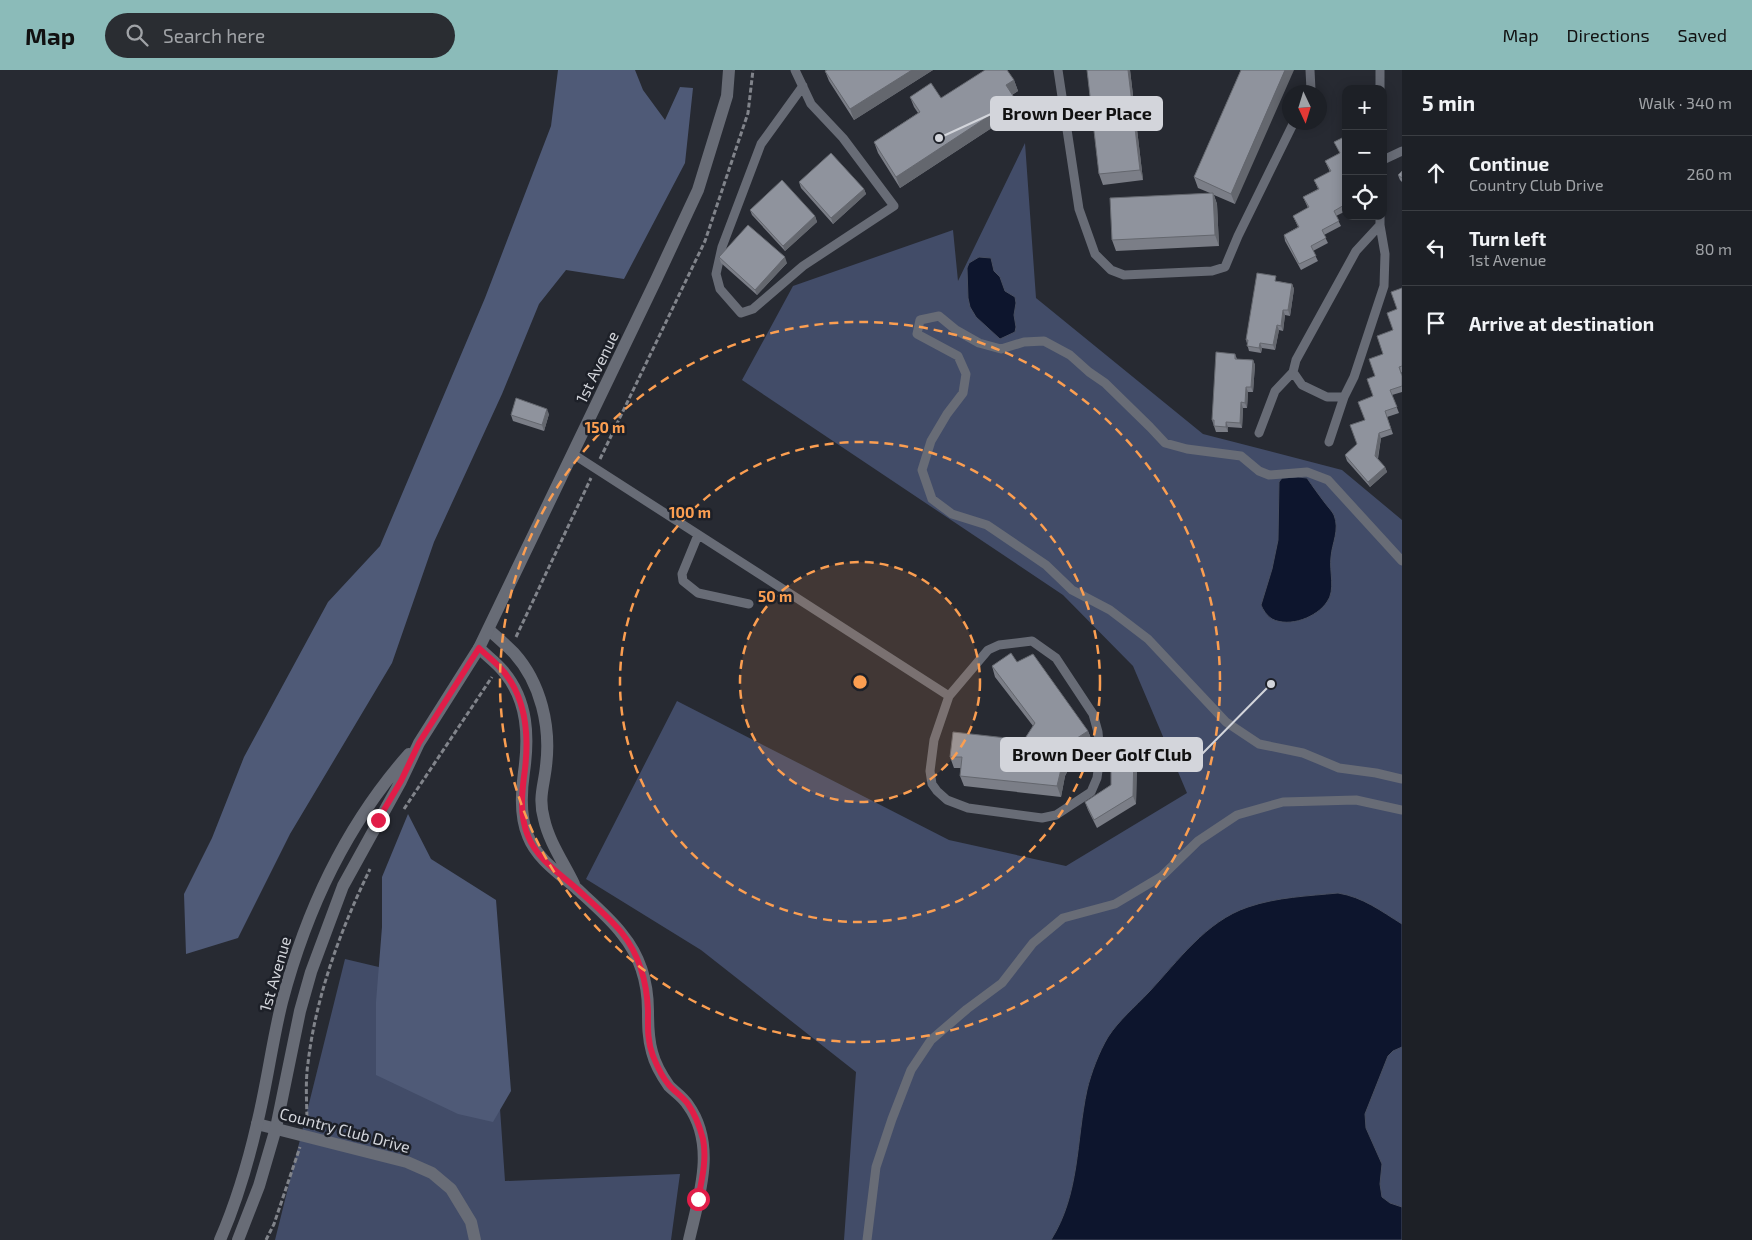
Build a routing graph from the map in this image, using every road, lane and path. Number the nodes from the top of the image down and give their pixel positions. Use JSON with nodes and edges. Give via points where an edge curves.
{"nodes":[{"id":1,"x":729,"y":70,"type":"edge"},
{"id":2,"x":796,"y":70,"type":"edge"},
{"id":3,"x":1058,"y":70,"type":"edge"},
{"id":4,"x":1310,"y":70,"type":"edge"},
{"id":5,"x":1380,"y":70,"type":"edge"},
{"id":6,"x":1310,"y":85,"type":"edge"},
{"id":7,"x":1380,"y":85,"type":"edge"},
{"id":8,"x":803,"y":86,"type":"junction"},
{"id":9,"x":1290,"y":130,"type":"edge"},
{"id":10,"x":1402,"y":151,"type":"edge"},
{"id":11,"x":1387,"y":158,"type":"edge"},
{"id":12,"x":1380,"y":220,"type":"edge"},
{"id":13,"x":1293,"y":372,"type":"junction"},
{"id":14,"x":1344,"y":397,"type":"junction"},
{"id":15,"x":1259,"y":433,"type":"dead end"},
{"id":16,"x":1329,"y":442,"type":"dead end"},
{"id":17,"x":573,"y":454,"type":"junction"},
{"id":18,"x":698,"y":535,"type":"junction"},
{"id":19,"x":1402,"y":561,"type":"edge"},
{"id":20,"x":749,"y":604,"type":"dead end"},
{"id":21,"x":489,"y":630,"type":"junction"},
{"id":22,"x":479,"y":648,"type":"junction"},
{"id":23,"x":949,"y":696,"type":"junction"},
{"id":24,"x":419,"y":743,"type":"junction"},
{"id":25,"x":1402,"y":779,"type":"edge"},
{"id":26,"x":1402,"y":810,"type":"edge"},
{"id":27,"x":576,"y":889,"type":"junction"},
{"id":28,"x":258,"y":1124,"type":"junction"},
{"id":29,"x":276,"y":1128,"type":"junction"},
{"id":30,"x":220,"y":1240,"type":"edge"},
{"id":31,"x":238,"y":1240,"type":"edge"},
{"id":32,"x":475,"y":1240,"type":"edge"},
{"id":33,"x":689,"y":1240,"type":"edge"},
{"id":34,"x":867,"y":1240,"type":"edge"}],
"edges":[{"from":1,"to":17,"type":"main road","name":"1st Avenue","via":[[727,96],[698,190]]},
{"from":2,"to":8,"type":"lane"},
{"from":3,"to":9,"type":"lane","via":[[1079,209],[1094,254],[1111,270],[1124,275],[1212,271],[1225,267]]},
{"from":4,"to":6,"type":"lane"},
{"from":5,"to":7,"type":"lane"},
{"from":8,"to":8,"type":"lane","via":[[761,144],[722,247],[716,274],[720,289],[741,313],[753,309],[803,266],[894,206],[843,138],[811,104]]},
{"from":10,"to":11,"type":"lane"},
{"from":12,"to":13,"type":"lane","via":[[1356,251],[1296,360]]},
{"from":12,"to":14,"type":"lane","via":[[1385,254],[1384,286],[1354,377]]},
{"from":13,"to":14,"type":"lane","via":[[1302,385],[1327,397]]},
{"from":13,"to":15,"type":"lane","via":[[1275,391]]},
{"from":14,"to":16,"type":"lane"},
{"from":17,"to":18,"type":"lane"},
{"from":17,"to":21,"type":"main road","name":"1st Avenue"},
{"from":18,"to":20,"type":"lane","via":[[682,574],[683,581],[698,593]]},
{"from":18,"to":23,"type":"lane"},
{"from":19,"to":25,"type":"lane","via":[[1328,480],[1307,472],[1269,475],[1241,456],[1165,443],[1105,383],[1070,355],[1044,341],[1024,342],[1001,349],[978,343],[939,316],[920,320],[917,334],[958,356],[966,374],[963,393],[931,441],[922,470],[932,499],[952,514],[988,526],[1046,565],[1072,590],[1110,610],[1148,639],[1226,722],[1259,744],[1304,753],[1339,768]]},
{"from":21,"to":22,"type":"main road","name":"1st Avenue"},
{"from":21,"to":27,"type":"main road","via":[[528,672],[538,693],[548,744],[541,803],[544,819]]},
{"from":22,"to":24,"type":"main road","name":"1st Avenue"},
{"from":22,"to":27,"type":"main road","via":[[504,671],[522,706],[527,752],[522,790],[523,813],[528,836],[540,857]]},
{"from":23,"to":23,"type":"lane","via":[[988,650],[999,645],[1032,641],[1056,658],[1093,714],[1100,756],[1098,778],[1091,792],[1056,815],[1042,818],[968,808],[946,800],[932,784],[930,771],[934,740]]},
{"from":24,"to":28,"type":"main road","name":"1st Avenue","via":[[363,812],[342,846],[319,896],[282,1003]]},
{"from":24,"to":29,"type":"main road","name":"1st Avenue","via":[[343,886],[323,938],[300,1011]]},
{"from":26,"to":34,"type":"lane","via":[[1347,800],[1283,802],[1237,815],[1198,841],[1162,876],[1115,904],[1063,918],[1033,943],[1002,983],[931,1040],[911,1070],[876,1167]]},
{"from":27,"to":33,"type":"main road","via":[[621,932],[632,948],[641,966],[646,988],[652,1054],[670,1086],[688,1104],[703,1139],[704,1168]]},
{"from":28,"to":29,"type":"main road","name":"Country Club Drive"},
{"from":28,"to":30,"type":"main road","name":"1st Avenue"},
{"from":29,"to":31,"type":"main road","name":"1st Avenue","via":[[259,1186]]},
{"from":29,"to":32,"type":"main road","name":"Country Club Drive","via":[[407,1162],[432,1174],[451,1188],[471,1222]]}]}
